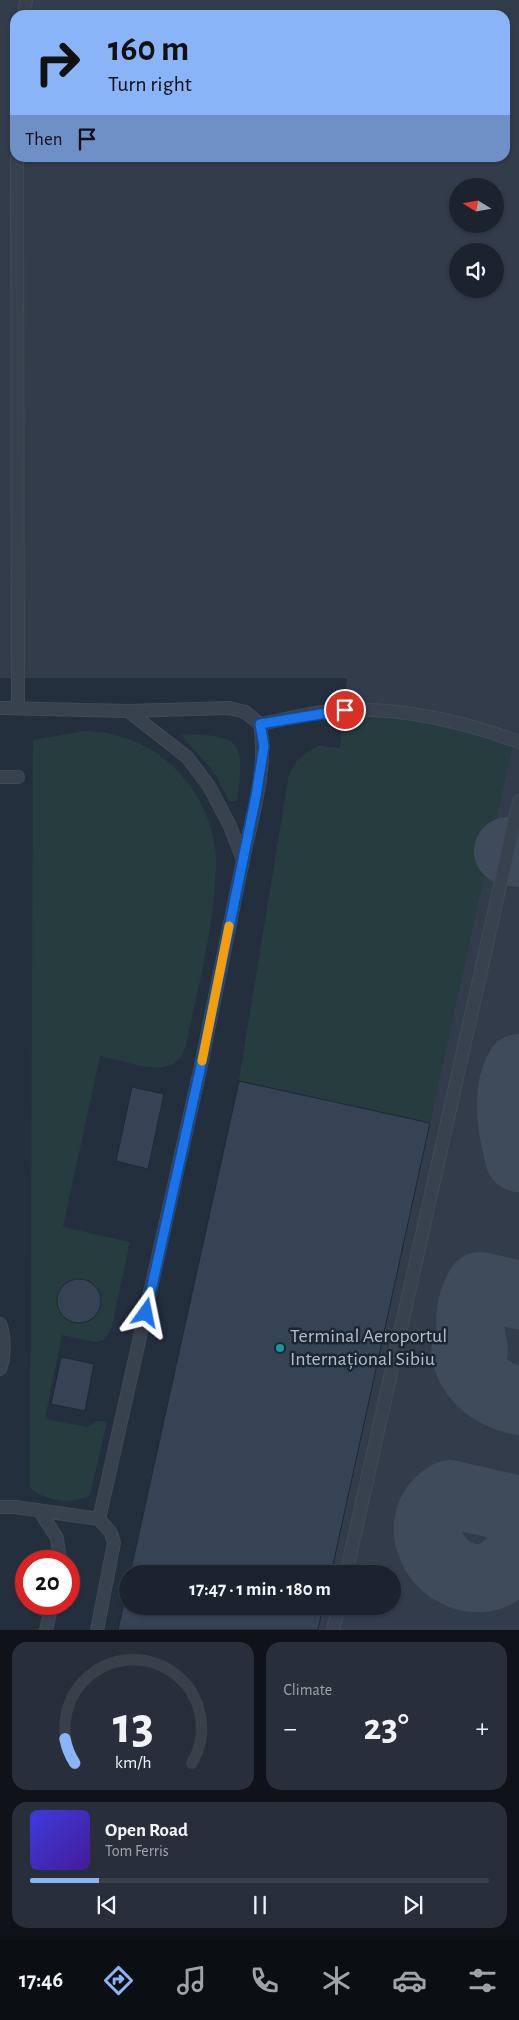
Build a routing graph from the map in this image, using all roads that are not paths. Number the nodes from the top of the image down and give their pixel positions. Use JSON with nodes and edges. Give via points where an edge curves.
{"nodes":[{"id":1,"x":17,"y":162,"type":"edge"},
{"id":2,"x":0,"y":708,"type":"edge"},
{"id":3,"x":18,"y":708,"type":"junction"},
{"id":4,"x":128,"y":712,"type":"junction"},
{"id":5,"x":260,"y":724,"type":"junction"},
{"id":6,"x":519,"y":742,"type":"edge"},
{"id":7,"x":0,"y":777,"type":"edge"},
{"id":8,"x":18,"y":777,"type":"dead end"},
{"id":9,"x":519,"y":801,"type":"edge"},
{"id":10,"x":243,"y":860,"type":"junction"},
{"id":11,"x":0,"y":1324,"type":"edge"},
{"id":12,"x":0,"y":1369,"type":"edge"},
{"id":13,"x":0,"y":1507,"type":"edge"},
{"id":14,"x":39,"y":1510,"type":"junction"},
{"id":15,"x":99,"y":1519,"type":"junction"},
{"id":16,"x":59,"y":1550,"type":"edge"},
{"id":17,"x":348,"y":1565,"type":"edge"},
{"id":18,"x":49,"y":1615,"type":"edge"},
{"id":19,"x":337,"y":1615,"type":"edge"},
{"id":20,"x":46,"y":1630,"type":"edge"},
{"id":21,"x":97,"y":1630,"type":"edge"},
{"id":22,"x":334,"y":1630,"type":"edge"}],
"edges":[{"from":1,"to":3,"type":"lane"},
{"from":2,"to":3,"type":"lane"},
{"from":3,"to":4,"type":"lane"},
{"from":4,"to":5,"type":"lane","via":[[229,708],[245,712]]},
{"from":4,"to":10,"type":"lane","via":[[187,756],[209,786]]},
{"from":5,"to":6,"type":"lane","via":[[345,710],[389,711],[447,720]]},
{"from":5,"to":10,"type":"lane","via":[[264,746]]},
{"from":7,"to":8,"type":"lane"},
{"from":9,"to":17,"type":"lane"},
{"from":10,"to":15,"type":"lane","via":[[200,1070]]},
{"from":11,"to":12,"type":"lane","via":[[3,1330]]},
{"from":13,"to":14,"type":"lane"},
{"from":14,"to":15,"type":"lane"},
{"from":14,"to":16,"type":"lane","via":[[57,1538]]},
{"from":15,"to":21,"type":"lane","via":[[111,1533],[114,1543]]},
{"from":18,"to":20,"type":"lane"},
{"from":19,"to":22,"type":"lane"}]}
